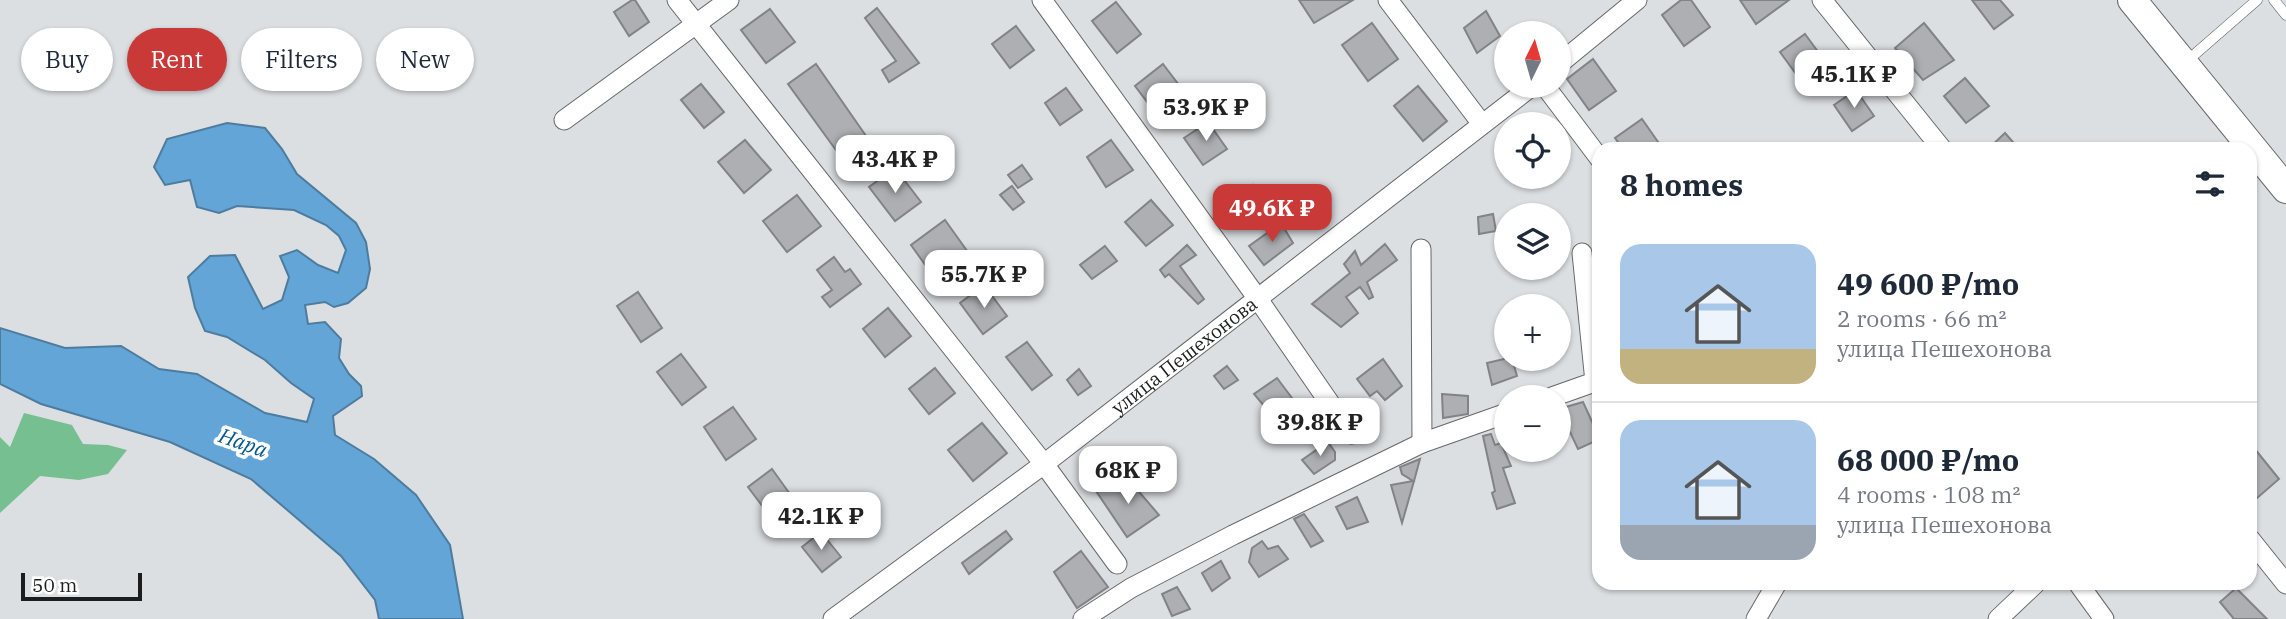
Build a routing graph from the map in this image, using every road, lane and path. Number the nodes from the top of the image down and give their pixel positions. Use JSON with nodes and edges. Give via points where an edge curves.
{"nodes":[{"id":1,"x":677,"y":0,"type":"edge"},
{"id":2,"x":729,"y":0,"type":"edge"},
{"id":3,"x":1042,"y":0,"type":"edge"},
{"id":4,"x":1388,"y":0,"type":"edge"},
{"id":5,"x":1637,"y":0,"type":"edge"},
{"id":6,"x":1822,"y":0,"type":"edge"},
{"id":7,"x":2132,"y":0,"type":"edge"},
{"id":8,"x":2257,"y":0,"type":"edge"},
{"id":9,"x":2274,"y":0,"type":"edge"},
{"id":10,"x":2286,"y":15,"type":"edge"},
{"id":11,"x":696,"y":25,"type":"junction"},
{"id":12,"x":1572,"y":53,"type":"edge"},
{"id":13,"x":2184,"y":64,"type":"junction"},
{"id":14,"x":1516,"y":98,"type":"edge"},
{"id":15,"x":1554,"y":98,"type":"edge"},
{"id":16,"x":564,"y":120,"type":"dead end"},
{"id":17,"x":1482,"y":124,"type":"junction"},
{"id":18,"x":1936,"y":142,"type":"edge"},
{"id":19,"x":2241,"y":142,"type":"edge"},
{"id":20,"x":1592,"y":148,"type":"edge"},
{"id":21,"x":2257,"y":164,"type":"edge"},
{"id":22,"x":2286,"y":189,"type":"edge"},
{"id":23,"x":1421,"y":248,"type":"dead end"},
{"id":24,"x":1582,"y":253,"type":"dead end"},
{"id":25,"x":1258,"y":299,"type":"junction"},
{"id":26,"x":1592,"y":338,"type":"edge"},
{"id":27,"x":1592,"y":383,"type":"edge"},
{"id":28,"x":1571,"y":390,"type":"edge"},
{"id":29,"x":1494,"y":418,"type":"edge"},
{"id":30,"x":1351,"y":434,"type":"dead end"},
{"id":31,"x":1422,"y":443,"type":"junction"},
{"id":32,"x":1044,"y":464,"type":"junction"},
{"id":33,"x":2257,"y":548,"type":"edge"},
{"id":34,"x":1116,"y":564,"type":"dead end"},
{"id":35,"x":2286,"y":584,"type":"edge"},
{"id":36,"x":1773,"y":590,"type":"edge"},
{"id":37,"x":2029,"y":590,"type":"edge"},
{"id":38,"x":2083,"y":590,"type":"edge"},
{"id":39,"x":833,"y":619,"type":"edge"},
{"id":40,"x":1083,"y":619,"type":"edge"},
{"id":41,"x":1756,"y":619,"type":"edge"},
{"id":42,"x":1998,"y":619,"type":"edge"},
{"id":43,"x":2104,"y":619,"type":"edge"}],
"edges":[{"from":1,"to":11,"type":"street"},
{"from":2,"to":11,"type":"street"},
{"from":3,"to":25,"type":"street"},
{"from":4,"to":17,"type":"street"},
{"from":5,"to":12,"type":"street"},
{"from":6,"to":18,"type":"street"},
{"from":7,"to":13,"type":"main road"},
{"from":8,"to":13,"type":"lane"},
{"from":9,"to":10,"type":"lane"},
{"from":11,"to":16,"type":"street"},
{"from":11,"to":32,"type":"street"},
{"from":13,"to":19,"type":"main road"},
{"from":14,"to":17,"type":"street","name":"улица Пешехонова"},
{"from":15,"to":20,"type":"street"},
{"from":17,"to":25,"type":"street","name":"улица Пешехонова"},
{"from":21,"to":22,"type":"main road"},
{"from":23,"to":31,"type":"street"},
{"from":24,"to":26,"type":"street"},
{"from":25,"to":30,"type":"street"},
{"from":25,"to":32,"type":"street","name":"улица Пешехонова"},
{"from":27,"to":28,"type":"street"},
{"from":29,"to":31,"type":"street"},
{"from":31,"to":40,"type":"street","via":[[1131,588]]},
{"from":32,"to":34,"type":"street"},
{"from":32,"to":39,"type":"street","name":"улица Пешехонова"},
{"from":33,"to":35,"type":"street"},
{"from":36,"to":41,"type":"street"},
{"from":37,"to":42,"type":"street"},
{"from":38,"to":43,"type":"street"}]}
